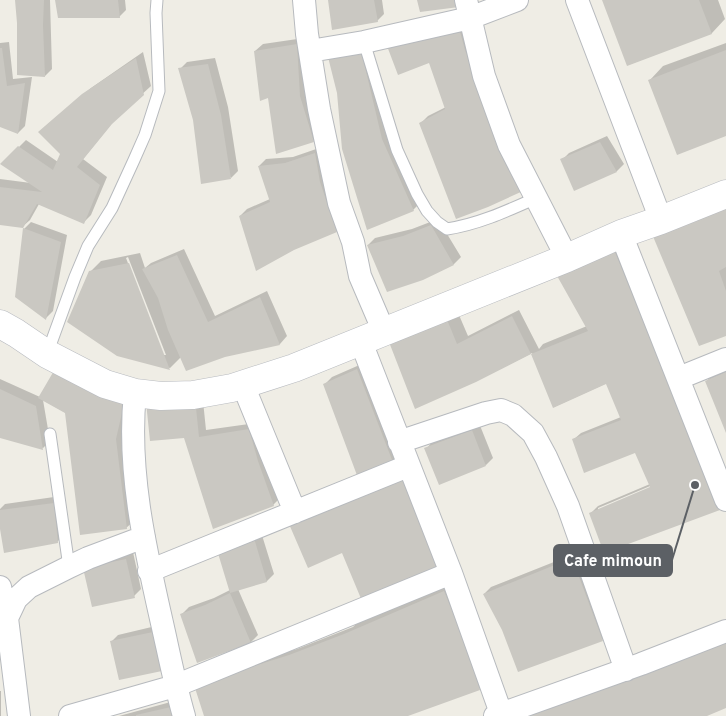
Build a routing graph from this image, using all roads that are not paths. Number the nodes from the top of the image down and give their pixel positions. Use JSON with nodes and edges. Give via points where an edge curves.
{"nodes":[{"id":1,"x":157,"y":0,"type":"edge"},
{"id":2,"x":304,"y":0,"type":"edge"},
{"id":3,"x":517,"y":0,"type":"edge"},
{"id":4,"x":577,"y":0,"type":"edge"},
{"id":5,"x":468,"y":9,"type":"edge"},
{"id":6,"x":364,"y":42,"type":"junction"},
{"id":7,"x":310,"y":52,"type":"junction"},
{"id":8,"x":726,"y":194,"type":"edge"},
{"id":9,"x":536,"y":198,"type":"junction"},
{"id":10,"x":661,"y":220,"type":"junction"},
{"id":11,"x":621,"y":234,"type":"junction"},
{"id":12,"x":567,"y":258,"type":"junction"},
{"id":13,"x":0,"y":324,"type":"edge"},
{"id":14,"x":372,"y":337,"type":"junction"},
{"id":15,"x":47,"y":354,"type":"junction"},
{"id":16,"x":726,"y":359,"type":"edge"},
{"id":17,"x":679,"y":378,"type":"junction"},
{"id":18,"x":243,"y":385,"type":"junction"},
{"id":19,"x":135,"y":393,"type":"junction"},
{"id":20,"x":50,"y":434,"type":"dead end"},
{"id":21,"x":398,"y":442,"type":"junction"},
{"id":22,"x":408,"y":466,"type":"junction"},
{"id":23,"x":726,"y":500,"type":"edge"},
{"id":24,"x":295,"y":512,"type":"junction"},
{"id":25,"x":144,"y":537,"type":"junction"},
{"id":26,"x":69,"y":567,"type":"junction"},
{"id":27,"x":149,"y":571,"type":"junction"},
{"id":28,"x":451,"y":573,"type":"junction"},
{"id":29,"x":0,"y":587,"type":"edge"},
{"id":30,"x":4,"y":617,"type":"edge"},
{"id":31,"x":726,"y":631,"type":"edge"},
{"id":32,"x":626,"y":670,"type":"junction"},
{"id":33,"x":175,"y":686,"type":"junction"},
{"id":34,"x":12,"y":701,"type":"edge"},
{"id":35,"x":500,"y":715,"type":"edge"},
{"id":36,"x":70,"y":716,"type":"edge"},
{"id":37,"x":184,"y":716,"type":"edge"}],
"edges":[{"from":1,"to":15,"type":"lane","via":[[159,91],[145,135],[112,208],[88,246]]},
{"from":2,"to":7,"type":"street"},
{"from":3,"to":5,"type":"street"},
{"from":4,"to":10,"type":"street"},
{"from":5,"to":6,"type":"street"},
{"from":5,"to":9,"type":"street","via":[[490,93],[509,145]]},
{"from":6,"to":7,"type":"street"},
{"from":6,"to":9,"type":"lane","via":[[397,150],[417,194],[437,222],[447,229],[463,226]]},
{"from":7,"to":14,"type":"street","via":[[338,203],[353,242]]},
{"from":8,"to":10,"type":"street"},
{"from":9,"to":12,"type":"street"},
{"from":10,"to":11,"type":"street"},
{"from":11,"to":12,"type":"street"},
{"from":11,"to":17,"type":"street"},
{"from":12,"to":14,"type":"street"},
{"from":13,"to":15,"type":"street"},
{"from":14,"to":18,"type":"street"},
{"from":14,"to":21,"type":"street"},
{"from":15,"to":19,"type":"street","via":[[106,384]]},
{"from":16,"to":17,"type":"street"},
{"from":17,"to":23,"type":"street"},
{"from":18,"to":19,"type":"street","via":[[192,396]]},
{"from":18,"to":24,"type":"street"},
{"from":19,"to":25,"type":"street","via":[[132,447]]},
{"from":20,"to":26,"type":"lane"},
{"from":21,"to":22,"type":"street"},
{"from":21,"to":32,"type":"street","via":[[486,412],[501,410],[533,433],[568,506]]},
{"from":22,"to":24,"type":"street"},
{"from":22,"to":28,"type":"street"},
{"from":24,"to":27,"type":"street"},
{"from":25,"to":26,"type":"street"},
{"from":25,"to":27,"type":"street"},
{"from":26,"to":30,"type":"street","via":[[29,587]]},
{"from":27,"to":33,"type":"street"},
{"from":28,"to":33,"type":"street"},
{"from":28,"to":35,"type":"street"},
{"from":29,"to":30,"type":"street"},
{"from":30,"to":34,"type":"street"},
{"from":31,"to":32,"type":"street"},
{"from":32,"to":35,"type":"street"},
{"from":33,"to":36,"type":"street"},
{"from":33,"to":37,"type":"street"}]}
